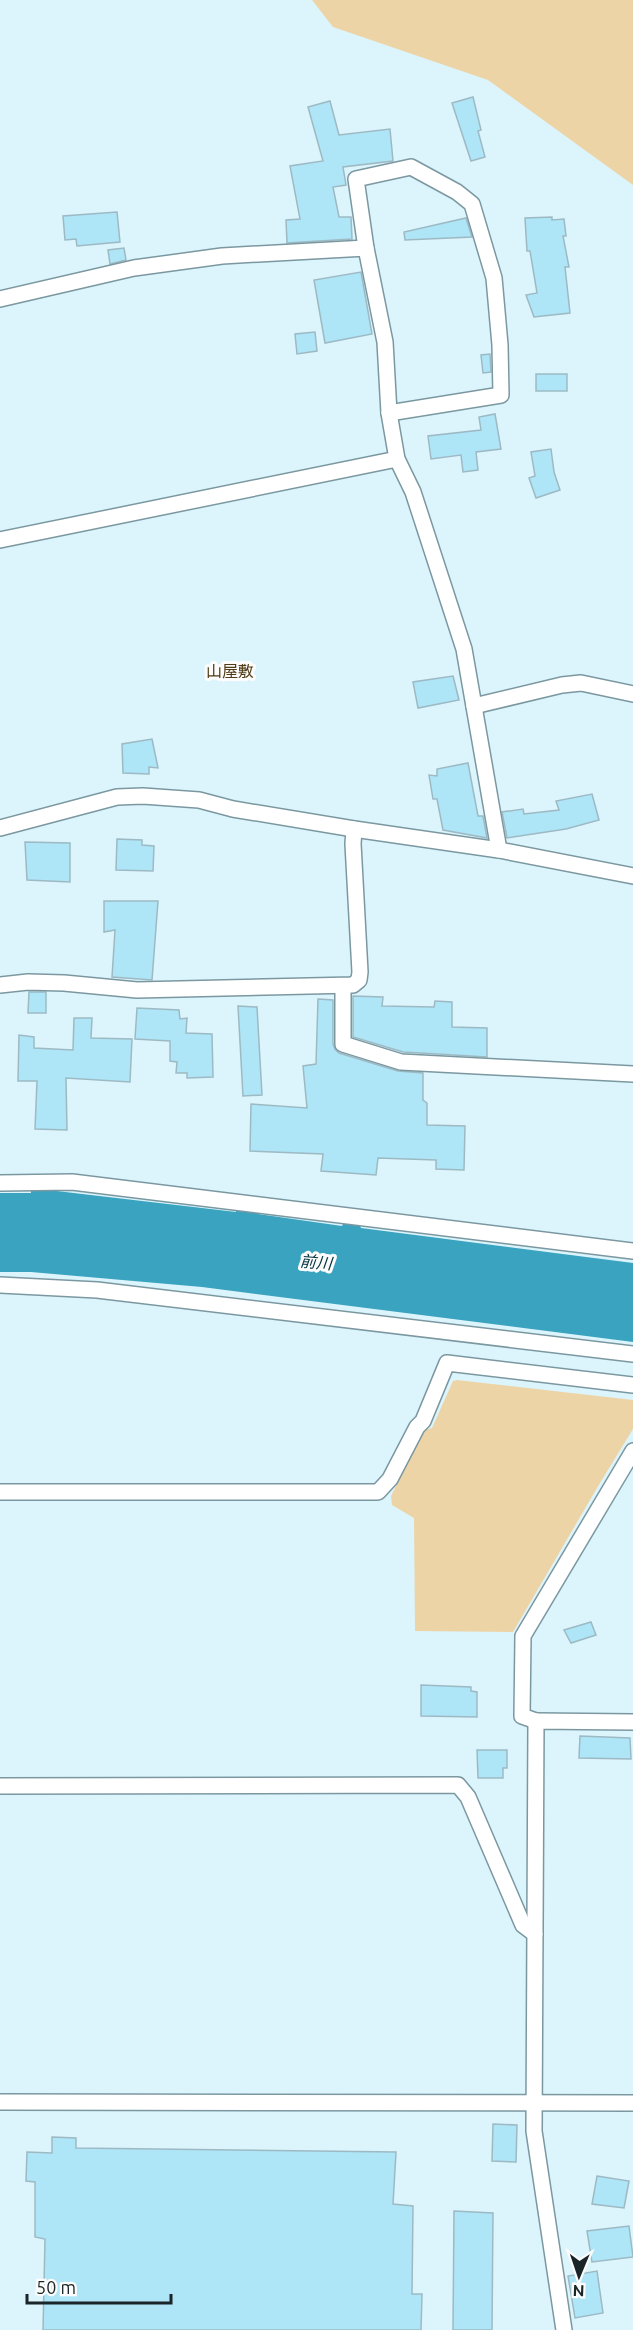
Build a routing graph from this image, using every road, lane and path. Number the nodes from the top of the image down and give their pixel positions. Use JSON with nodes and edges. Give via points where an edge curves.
{"nodes":[{"id":1,"x":366,"y":248,"type":"junction"},
{"id":2,"x":0,"y":299,"type":"edge"},
{"id":3,"x":389,"y":413,"type":"junction"},
{"id":4,"x":397,"y":459,"type":"junction"},
{"id":5,"x":0,"y":540,"type":"edge"},
{"id":6,"x":633,"y":694,"type":"edge"},
{"id":7,"x":474,"y":706,"type":"junction"},
{"id":8,"x":0,"y":828,"type":"edge"},
{"id":9,"x":354,"y":829,"type":"junction"},
{"id":10,"x":499,"y":850,"type":"junction"},
{"id":11,"x":633,"y":876,"type":"edge"},
{"id":12,"x":0,"y":985,"type":"edge"},
{"id":13,"x":343,"y":987,"type":"junction"},
{"id":14,"x":633,"y":1074,"type":"edge"},
{"id":15,"x":0,"y":1183,"type":"edge"},
{"id":16,"x":633,"y":1251,"type":"edge"},
{"id":17,"x":0,"y":1285,"type":"edge"},
{"id":18,"x":633,"y":1354,"type":"edge"},
{"id":19,"x":633,"y":1385,"type":"edge"},
{"id":20,"x":633,"y":1451,"type":"edge"},
{"id":21,"x":0,"y":1492,"type":"edge"},
{"id":22,"x":536,"y":1721,"type":"junction"},
{"id":23,"x":633,"y":1722,"type":"edge"},
{"id":24,"x":0,"y":1786,"type":"edge"},
{"id":25,"x":535,"y":1934,"type":"junction"},
{"id":26,"x":0,"y":2103,"type":"edge"},
{"id":27,"x":533,"y":2103,"type":"junction"},
{"id":28,"x":633,"y":2103,"type":"edge"},
{"id":29,"x":564,"y":2330,"type":"edge"}],
"edges":[{"from":1,"to":2,"type":"street","via":[[222,256],[134,268]]},
{"from":1,"to":3,"type":"street","via":[[386,342]]},
{"from":1,"to":3,"type":"street","via":[[356,179],[411,167],[472,204],[494,278],[501,395]]},
{"from":3,"to":4,"type":"street"},
{"from":4,"to":5,"type":"street"},
{"from":4,"to":7,"type":"street","via":[[413,492],[464,649]]},
{"from":6,"to":7,"type":"street","via":[[581,683]]},
{"from":7,"to":10,"type":"street"},
{"from":8,"to":9,"type":"street","via":[[117,797],[143,796],[198,800]]},
{"from":9,"to":10,"type":"street"},
{"from":9,"to":13,"type":"street","via":[[360,972],[359,980]]},
{"from":10,"to":11,"type":"street"},
{"from":12,"to":13,"type":"street","via":[[64,983],[137,990]]},
{"from":13,"to":14,"type":"street","via":[[342,1044],[400,1062]]},
{"from":15,"to":16,"type":"street","via":[[72,1182]]},
{"from":17,"to":18,"type":"street","via":[[97,1290]]},
{"from":19,"to":21,"type":"street","via":[[447,1363],[423,1421],[390,1479],[378,1492]]},
{"from":20,"to":22,"type":"street","via":[[523,1635],[522,1716]]},
{"from":22,"to":23,"type":"street"},
{"from":22,"to":25,"type":"street"},
{"from":24,"to":25,"type":"street","via":[[458,1785],[468,1797],[524,1924]]},
{"from":25,"to":27,"type":"street"},
{"from":26,"to":27,"type":"street"},
{"from":27,"to":28,"type":"street"},
{"from":27,"to":29,"type":"street"}]}
